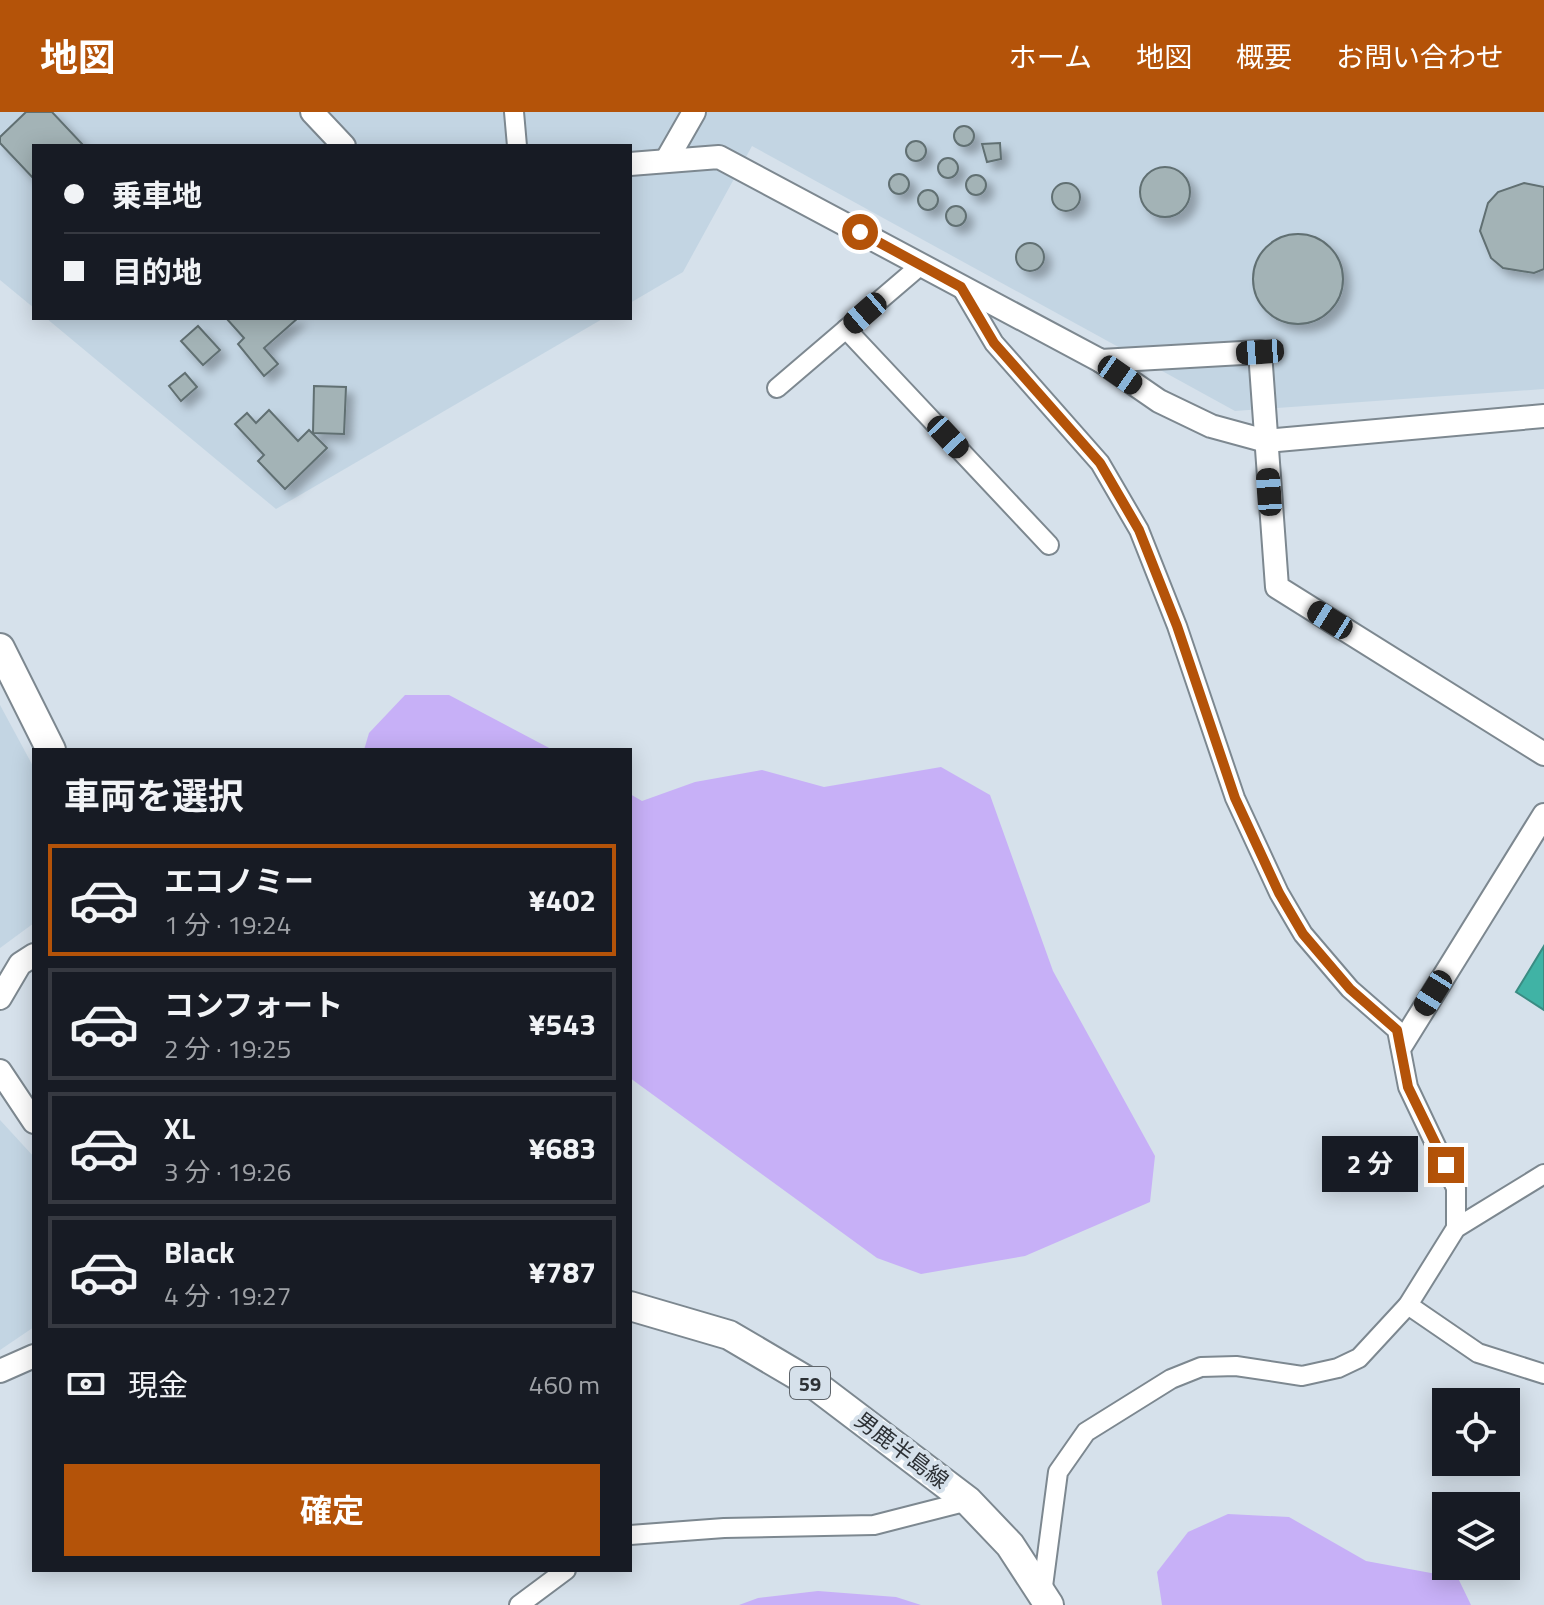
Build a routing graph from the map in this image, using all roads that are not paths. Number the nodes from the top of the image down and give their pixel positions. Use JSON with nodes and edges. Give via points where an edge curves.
{"nodes":[{"id":1,"x":312,"y":112,"type":"edge"},
{"id":2,"x":514,"y":112,"type":"edge"},
{"id":3,"x":694,"y":112,"type":"edge"},
{"id":4,"x":342,"y":144,"type":"edge"},
{"id":5,"x":517,"y":144,"type":"edge"},
{"id":6,"x":666,"y":161,"type":"junction"},
{"id":7,"x":632,"y":164,"type":"edge"},
{"id":8,"x":921,"y":265,"type":"junction"},
{"id":9,"x":961,"y":287,"type":"junction"},
{"id":10,"x":846,"y":329,"type":"junction"},
{"id":11,"x":1101,"y":361,"type":"junction"},
{"id":12,"x":777,"y":388,"type":"dead end"},
{"id":13,"x":1544,"y":416,"type":"edge"},
{"id":14,"x":1266,"y":441,"type":"junction"},
{"id":15,"x":1049,"y":545,"type":"dead end"},
{"id":16,"x":0,"y":648,"type":"edge"},
{"id":17,"x":50,"y":748,"type":"edge"},
{"id":18,"x":1544,"y":754,"type":"edge"},
{"id":19,"x":1544,"y":815,"type":"edge"},
{"id":20,"x":32,"y":956,"type":"edge"},
{"id":21,"x":0,"y":998,"type":"edge"},
{"id":22,"x":1402,"y":1044,"type":"junction"},
{"id":23,"x":0,"y":1071,"type":"edge"},
{"id":24,"x":32,"y":1119,"type":"edge"},
{"id":25,"x":1544,"y":1174,"type":"edge"},
{"id":26,"x":1456,"y":1228,"type":"junction"},
{"id":27,"x":1408,"y":1305,"type":"junction"},
{"id":28,"x":632,"y":1307,"type":"edge"},
{"id":29,"x":32,"y":1357,"type":"edge"},
{"id":30,"x":0,"y":1371,"type":"edge"},
{"id":31,"x":1544,"y":1374,"type":"edge"},
{"id":32,"x":968,"y":1501,"type":"junction"},
{"id":33,"x":632,"y":1535,"type":"edge"},
{"id":34,"x":563,"y":1572,"type":"edge"},
{"id":35,"x":1045,"y":1600,"type":"edge"},
{"id":36,"x":519,"y":1605,"type":"edge"}],
"edges":[{"from":1,"to":4,"type":"street"},
{"from":2,"to":5,"type":"street"},
{"from":3,"to":6,"type":"street"},
{"from":6,"to":7,"type":"street"},
{"from":6,"to":8,"type":"street","via":[[719,157]]},
{"from":8,"to":9,"type":"street"},
{"from":8,"to":10,"type":"street"},
{"from":9,"to":11,"type":"street"},
{"from":9,"to":22,"type":"street","via":[[994,343],[1108,476],[1139,530],[1235,798],[1279,893],[1303,934],[1350,989],[1389,1021]]},
{"from":10,"to":12,"type":"street"},
{"from":10,"to":15,"type":"street"},
{"from":11,"to":14,"type":"street","via":[[1159,401],[1198,420]]},
{"from":11,"to":14,"type":"street","via":[[1260,352]]},
{"from":13,"to":14,"type":"street"},
{"from":14,"to":18,"type":"street","via":[[1277,587]]},
{"from":16,"to":17,"type":"main road"},
{"from":19,"to":22,"type":"street"},
{"from":20,"to":21,"type":"street","via":[[20,964]]},
{"from":22,"to":26,"type":"street","via":[[1408,1087],[1456,1188]]},
{"from":23,"to":24,"type":"street"},
{"from":25,"to":26,"type":"street"},
{"from":26,"to":27,"type":"street"},
{"from":27,"to":31,"type":"street","via":[[1478,1353]]},
{"from":27,"to":35,"type":"street","via":[[1359,1358],[1338,1368],[1302,1376],[1236,1366],[1201,1367],[1171,1379],[1086,1432],[1058,1472]]},
{"from":28,"to":32,"type":"main road","name":"男鹿半島線","number":"59","via":[[729,1335],[819,1388]]},
{"from":29,"to":30,"type":"street"},
{"from":32,"to":33,"type":"street","via":[[874,1525]]},
{"from":32,"to":35,"type":"main road","name":"男鹿半島線","number":"59","via":[[1010,1545]]},
{"from":34,"to":36,"type":"street"}]}
